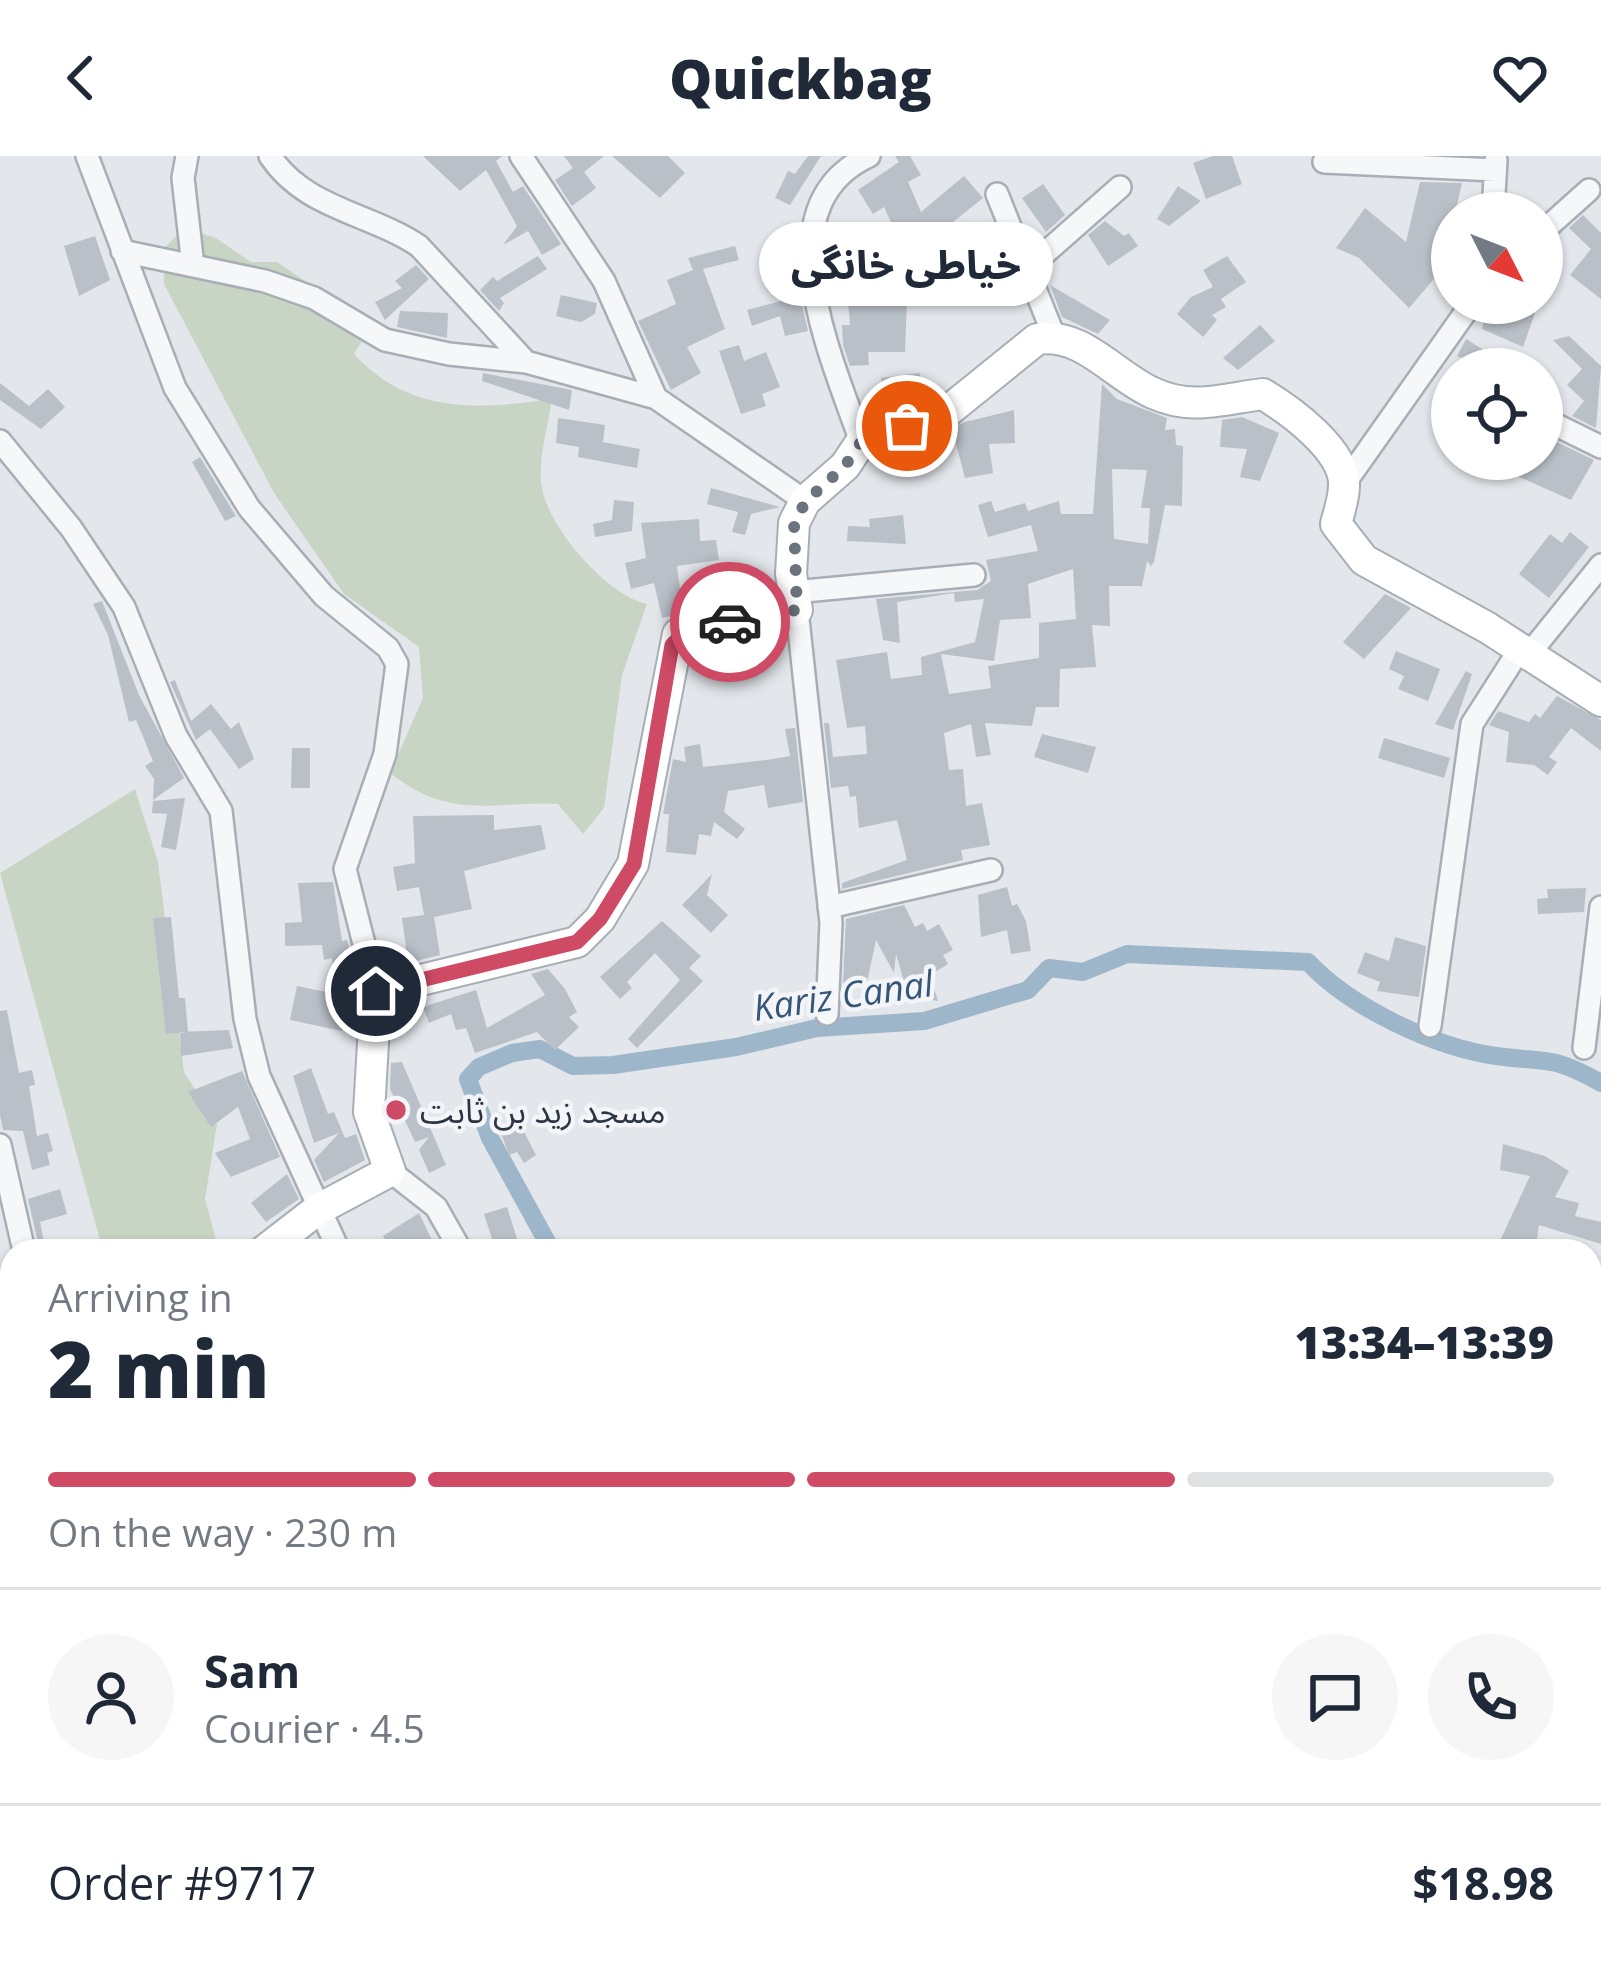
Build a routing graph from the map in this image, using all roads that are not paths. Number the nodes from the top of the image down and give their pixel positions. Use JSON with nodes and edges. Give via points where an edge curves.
{"nodes":[{"id":1,"x":87,"y":156,"type":"edge"},
{"id":2,"x":187,"y":156,"type":"edge"},
{"id":3,"x":270,"y":156,"type":"edge"},
{"id":4,"x":521,"y":156,"type":"edge"},
{"id":5,"x":866,"y":157,"type":"edge"},
{"id":6,"x":1324,"y":161,"type":"dead end"},
{"id":7,"x":1496,"y":163,"type":"edge"},
{"id":8,"x":1120,"y":187,"type":"dead end"},
{"id":9,"x":1588,"y":190,"type":"dead end"},
{"id":10,"x":997,"y":194,"type":"dead end"},
{"id":11,"x":1563,"y":213,"type":"edge"},
{"id":12,"x":122,"y":251,"type":"junction"},
{"id":13,"x":193,"y":266,"type":"junction"},
{"id":14,"x":1028,"y":269,"type":"junction"},
{"id":15,"x":1457,"y":324,"type":"edge"},
{"id":16,"x":1054,"y":336,"type":"junction"},
{"id":17,"x":526,"y":362,"type":"junction"},
{"id":18,"x":1430,"y":363,"type":"joint"},
{"id":19,"x":656,"y":398,"type":"junction"},
{"id":20,"x":1563,"y":428,"type":"edge"},
{"id":21,"x":0,"y":441,"type":"edge"},
{"id":22,"x":861,"y":442,"type":"junction"},
{"id":23,"x":1601,"y":447,"type":"edge"},
{"id":24,"x":1345,"y":483,"type":"junction"},
{"id":25,"x":806,"y":501,"type":"junction"},
{"id":26,"x":1601,"y":566,"type":"edge"},
{"id":27,"x":974,"y":575,"type":"dead end"},
{"id":28,"x":796,"y":601,"type":"junction"},
{"id":29,"x":1524,"y":652,"type":"junction"},
{"id":30,"x":1601,"y":701,"type":"edge"},
{"id":31,"x":991,"y":870,"type":"dead end"},
{"id":32,"x":829,"y":907,"type":"junction"},
{"id":33,"x":1601,"y":907,"type":"edge"},
{"id":34,"x":376,"y":991,"type":"junction"},
{"id":35,"x":827,"y":1013,"type":"dead end"},
{"id":36,"x":1430,"y":1026,"type":"dead end"},
{"id":37,"x":1583,"y":1048,"type":"dead end"},
{"id":38,"x":0,"y":1145,"type":"edge"},
{"id":39,"x":390,"y":1171,"type":"junction"},
{"id":40,"x":316,"y":1210,"type":"junction"},
{"id":41,"x":21,"y":1239,"type":"edge"},
{"id":42,"x":279,"y":1239,"type":"edge"},
{"id":43,"x":332,"y":1239,"type":"edge"},
{"id":44,"x":454,"y":1239,"type":"edge"}],
"edges":[{"from":1,"to":12,"type":"street"},
{"from":2,"to":13,"type":"street"},
{"from":3,"to":17,"type":"street","via":[[285,179],[419,246]]},
{"from":4,"to":19,"type":"street","via":[[604,281]]},
{"from":5,"to":22,"type":"street","via":[[845,167],[816,206],[807,242],[833,362]]},
{"from":6,"to":7,"type":"street"},
{"from":8,"to":14,"type":"street"},
{"from":9,"to":11,"type":"street"},
{"from":10,"to":14,"type":"street"},
{"from":12,"to":13,"type":"street"},
{"from":12,"to":34,"type":"street","via":[[175,388],[249,508],[324,596],[397,664],[385,754],[345,869]]},
{"from":13,"to":17,"type":"street","via":[[314,298],[385,340]]},
{"from":14,"to":16,"type":"street"},
{"from":15,"to":18,"type":"street"},
{"from":16,"to":22,"type":"street","via":[[1037,338],[943,415]]},
{"from":16,"to":24,"type":"street","via":[[1153,393],[1204,406],[1263,394],[1337,459]]},
{"from":17,"to":19,"type":"street"},
{"from":18,"to":24,"type":"street"},
{"from":19,"to":25,"type":"street"},
{"from":20,"to":23,"type":"street"},
{"from":21,"to":40,"type":"street","via":[[124,607],[176,736],[221,811],[245,1019],[259,1076]]},
{"from":22,"to":25,"type":"street"},
{"from":24,"to":29,"type":"street","via":[[1336,524],[1364,560]]},
{"from":25,"to":28,"type":"street","via":[[794,523]]},
{"from":26,"to":29,"type":"street"},
{"from":27,"to":28,"type":"street"},
{"from":28,"to":32,"type":"street"},
{"from":28,"to":34,"type":"street","via":[[678,634],[634,864],[577,942]]},
{"from":29,"to":30,"type":"street"},
{"from":29,"to":36,"type":"street","via":[[1472,724]]},
{"from":31,"to":32,"type":"street"},
{"from":32,"to":35,"type":"street"},
{"from":33,"to":37,"type":"street"},
{"from":34,"to":39,"type":"street","via":[[369,1112]]},
{"from":38,"to":41,"type":"street"},
{"from":39,"to":40,"type":"street"},
{"from":39,"to":44,"type":"street","via":[[436,1208]]},
{"from":40,"to":42,"type":"street"},
{"from":40,"to":43,"type":"street"}]}
